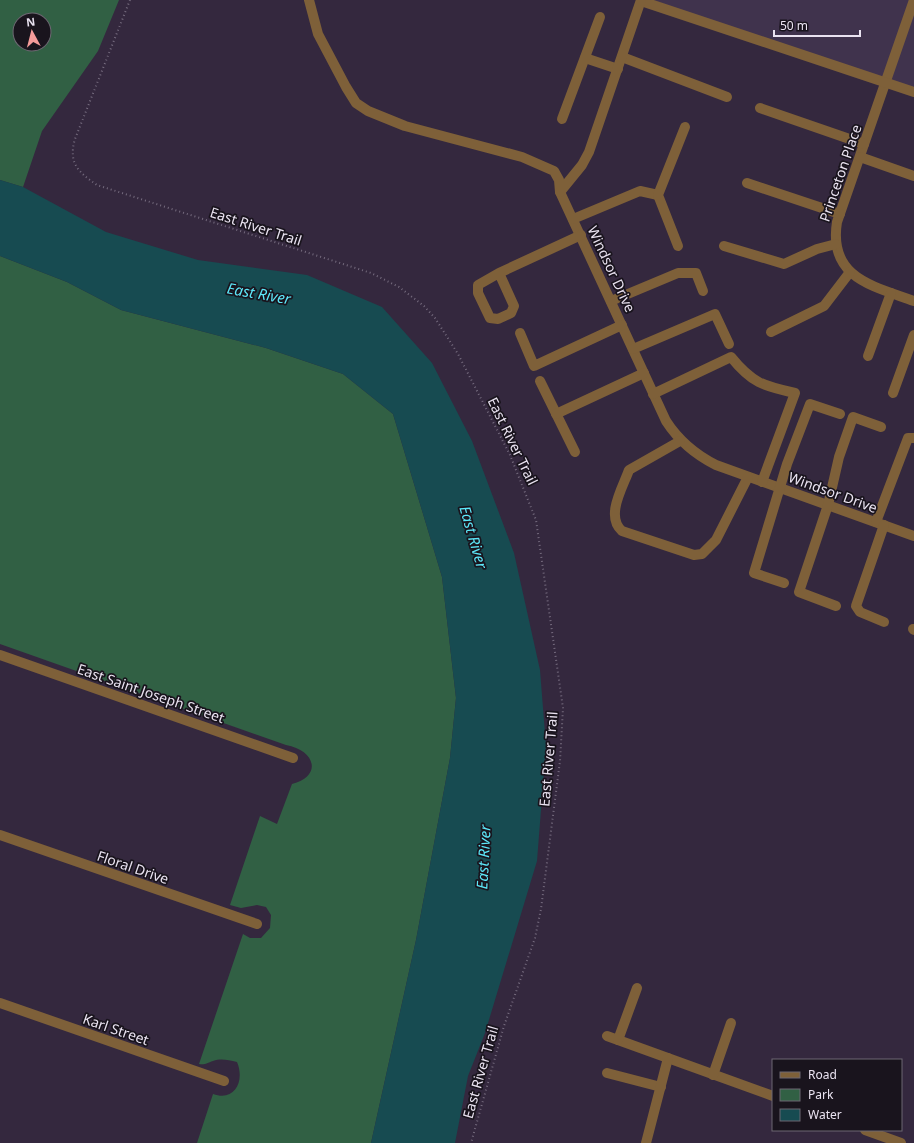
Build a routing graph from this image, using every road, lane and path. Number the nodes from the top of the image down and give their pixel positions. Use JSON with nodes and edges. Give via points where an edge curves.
{"nodes":[{"id":1,"x":130,"y":0,"type":"edge"},
{"id":2,"x":309,"y":0,"type":"edge"},
{"id":3,"x":641,"y":0,"type":"edge"},
{"id":4,"x":914,"y":0,"type":"edge"},
{"id":5,"x":600,"y":17,"type":"dead end"},
{"id":6,"x":622,"y":57,"type":"junction"},
{"id":7,"x":585,"y":58,"type":"junction"},
{"id":8,"x":618,"y":69,"type":"junction"},
{"id":9,"x":886,"y":82,"type":"junction"},
{"id":10,"x":914,"y":92,"type":"edge"},
{"id":11,"x":728,"y":97,"type":"dead end"},
{"id":12,"x":760,"y":108,"type":"dead end"},
{"id":13,"x":562,"y":119,"type":"dead end"},
{"id":14,"x":685,"y":127,"type":"dead end"},
{"id":15,"x":864,"y":144,"type":"junction"},
{"id":16,"x":860,"y":157,"type":"junction"},
{"id":17,"x":914,"y":176,"type":"edge"},
{"id":18,"x":747,"y":183,"type":"dead end"},
{"id":19,"x":560,"y":192,"type":"junction"},
{"id":20,"x":658,"y":195,"type":"junction"},
{"id":21,"x":840,"y":214,"type":"junction"},
{"id":22,"x":573,"y":219,"type":"junction"},
{"id":23,"x":581,"y":236,"type":"junction"},
{"id":24,"x":836,"y":244,"type":"junction"},
{"id":25,"x":678,"y":246,"type":"dead end"},
{"id":26,"x":724,"y":246,"type":"dead end"},
{"id":27,"x":850,"y":272,"type":"junction"},
{"id":28,"x":499,"y":273,"type":"junction"},
{"id":29,"x":703,"y":291,"type":"dead end"},
{"id":30,"x":891,"y":293,"type":"junction"},
{"id":31,"x":611,"y":301,"type":"junction"},
{"id":32,"x":914,"y":301,"type":"edge"},
{"id":33,"x":622,"y":325,"type":"junction"},
{"id":34,"x":771,"y":332,"type":"dead end"},
{"id":35,"x":520,"y":333,"type":"dead end"},
{"id":36,"x":914,"y":335,"type":"edge"},
{"id":37,"x":728,"y":344,"type":"dead end"},
{"id":38,"x":633,"y":349,"type":"junction"},
{"id":39,"x":868,"y":356,"type":"dead end"},
{"id":40,"x":644,"y":373,"type":"junction"},
{"id":41,"x":540,"y":382,"type":"dead end"},
{"id":42,"x":893,"y":393,"type":"dead end"},
{"id":43,"x":653,"y":394,"type":"junction"},
{"id":44,"x":556,"y":414,"type":"junction"},
{"id":45,"x":840,"y":414,"type":"dead end"},
{"id":46,"x":881,"y":426,"type":"dead end"},
{"id":47,"x":914,"y":438,"type":"edge"},
{"id":48,"x":680,"y":440,"type":"junction"},
{"id":49,"x":575,"y":452,"type":"dead end"},
{"id":50,"x":748,"y":477,"type":"junction"},
{"id":51,"x":762,"y":482,"type":"junction"},
{"id":52,"x":781,"y":488,"type":"junction"},
{"id":53,"x":828,"y":505,"type":"junction"},
{"id":54,"x":880,"y":523,"type":"junction"},
{"id":55,"x":914,"y":536,"type":"edge"},
{"id":56,"x":784,"y":583,"type":"dead end"},
{"id":57,"x":836,"y":606,"type":"dead end"},
{"id":58,"x":884,"y":622,"type":"dead end"},
{"id":59,"x":0,"y":655,"type":"edge"},
{"id":60,"x":293,"y":758,"type":"dead end"},
{"id":61,"x":0,"y":835,"type":"edge"},
{"id":62,"x":257,"y":924,"type":"dead end"},
{"id":63,"x":637,"y":988,"type":"dead end"},
{"id":64,"x":0,"y":1003,"type":"edge"},
{"id":65,"x":731,"y":1023,"type":"dead end"},
{"id":66,"x":607,"y":1036,"type":"dead end"},
{"id":67,"x":618,"y":1040,"type":"junction"},
{"id":68,"x":668,"y":1058,"type":"junction"},
{"id":69,"x":607,"y":1073,"type":"dead end"},
{"id":70,"x":713,"y":1075,"type":"junction"},
{"id":71,"x":224,"y":1081,"type":"dead end"},
{"id":72,"x":661,"y":1087,"type":"junction"},
{"id":73,"x":772,"y":1096,"type":"edge"},
{"id":74,"x":868,"y":1131,"type":"edge"},
{"id":75,"x":471,"y":1143,"type":"edge"},
{"id":76,"x":646,"y":1143,"type":"edge"},
{"id":77,"x":901,"y":1143,"type":"edge"}],
"edges":[{"from":1,"to":75,"type":"path","name":"East River Trail","via":[[72,152],[84,177],[97,185],[370,273],[412,296],[435,318],[458,354],[510,455],[536,520],[564,708],[560,761],[535,938],[504,1026]]},
{"from":2,"to":19,"type":"street","name":"Windsor Drive","via":[[318,34],[356,103],[368,111],[405,126],[513,154],[547,168],[557,175]]},
{"from":3,"to":6,"type":"street"},
{"from":3,"to":9,"type":"street"},
{"from":4,"to":9,"type":"street","name":"Princeton Place"},
{"from":5,"to":7,"type":"street"},
{"from":6,"to":8,"type":"street"},
{"from":6,"to":11,"type":"street"},
{"from":7,"to":8,"type":"street"},
{"from":7,"to":13,"type":"street"},
{"from":8,"to":19,"type":"street","via":[[589,152]]},
{"from":9,"to":10,"type":"street"},
{"from":9,"to":15,"type":"street","name":"Princeton Place"},
{"from":12,"to":15,"type":"street"},
{"from":14,"to":20,"type":"street"},
{"from":15,"to":16,"type":"street","name":"Princeton Place"},
{"from":16,"to":17,"type":"street"},
{"from":16,"to":21,"type":"street","name":"Princeton Place"},
{"from":18,"to":21,"type":"street"},
{"from":19,"to":22,"type":"street","name":"Windsor Drive"},
{"from":20,"to":22,"type":"street","via":[[640,191]]},
{"from":20,"to":25,"type":"street"},
{"from":21,"to":24,"type":"street","name":"Princeton Place","via":[[835,234]]},
{"from":22,"to":23,"type":"street","name":"Windsor Drive"},
{"from":23,"to":28,"type":"street"},
{"from":23,"to":31,"type":"street","name":"Windsor Drive"},
{"from":24,"to":26,"type":"street","via":[[784,264]]},
{"from":24,"to":27,"type":"street","name":"Princeton Place","via":[[839,255]]},
{"from":27,"to":30,"type":"street","name":"Princeton Place","via":[[861,281]]},
{"from":27,"to":34,"type":"street","via":[[824,306]]},
{"from":28,"to":28,"type":"street","via":[[478,285],[478,293],[490,318],[493,319],[511,313],[514,306]]},
{"from":29,"to":31,"type":"street","via":[[696,273],[678,273]]},
{"from":30,"to":32,"type":"street","name":"Princeton Place"},
{"from":30,"to":39,"type":"street"},
{"from":31,"to":33,"type":"street","name":"Windsor Drive"},
{"from":33,"to":35,"type":"street","via":[[534,366]]},
{"from":33,"to":38,"type":"street","name":"Windsor Drive"},
{"from":36,"to":42,"type":"street"},
{"from":37,"to":38,"type":"street","via":[[715,314]]},
{"from":38,"to":40,"type":"street","name":"Windsor Drive"},
{"from":40,"to":43,"type":"street","name":"Windsor Drive"},
{"from":40,"to":44,"type":"street"},
{"from":41,"to":44,"type":"street"},
{"from":43,"to":48,"type":"street","name":"Windsor Drive","via":[[666,421]]},
{"from":43,"to":51,"type":"street","via":[[731,357],[745,374],[769,388],[795,393]]},
{"from":44,"to":49,"type":"street"},
{"from":45,"to":52,"type":"street","via":[[810,404]]},
{"from":46,"to":53,"type":"street","via":[[853,417],[838,457]]},
{"from":47,"to":54,"type":"street","via":[[908,438]]},
{"from":48,"to":50,"type":"street","name":"Windsor Drive","via":[[701,458]]},
{"from":48,"to":50,"type":"street","via":[[629,470],[614,511],[615,522],[622,531],[694,555],[702,554],[716,540]]},
{"from":50,"to":51,"type":"street","name":"Windsor Drive"},
{"from":51,"to":52,"type":"street","name":"Windsor Drive"},
{"from":52,"to":53,"type":"street","name":"Windsor Drive"},
{"from":52,"to":56,"type":"street","via":[[754,574]]},
{"from":53,"to":54,"type":"street","name":"Windsor Drive"},
{"from":53,"to":57,"type":"street","via":[[799,592]]},
{"from":54,"to":55,"type":"street","name":"Windsor Drive"},
{"from":54,"to":58,"type":"street","via":[[856,606],[860,612]]},
{"from":59,"to":60,"type":"street","name":"East Saint Joseph Street"},
{"from":61,"to":62,"type":"street","name":"Floral Drive"},
{"from":63,"to":67,"type":"street"},
{"from":64,"to":71,"type":"street","name":"Karl Street"},
{"from":65,"to":70,"type":"street"},
{"from":66,"to":67,"type":"street"},
{"from":67,"to":68,"type":"street"},
{"from":68,"to":70,"type":"street"},
{"from":68,"to":72,"type":"street"},
{"from":69,"to":72,"type":"street"},
{"from":70,"to":73,"type":"street"},
{"from":72,"to":76,"type":"street"},
{"from":74,"to":77,"type":"street"}]}
